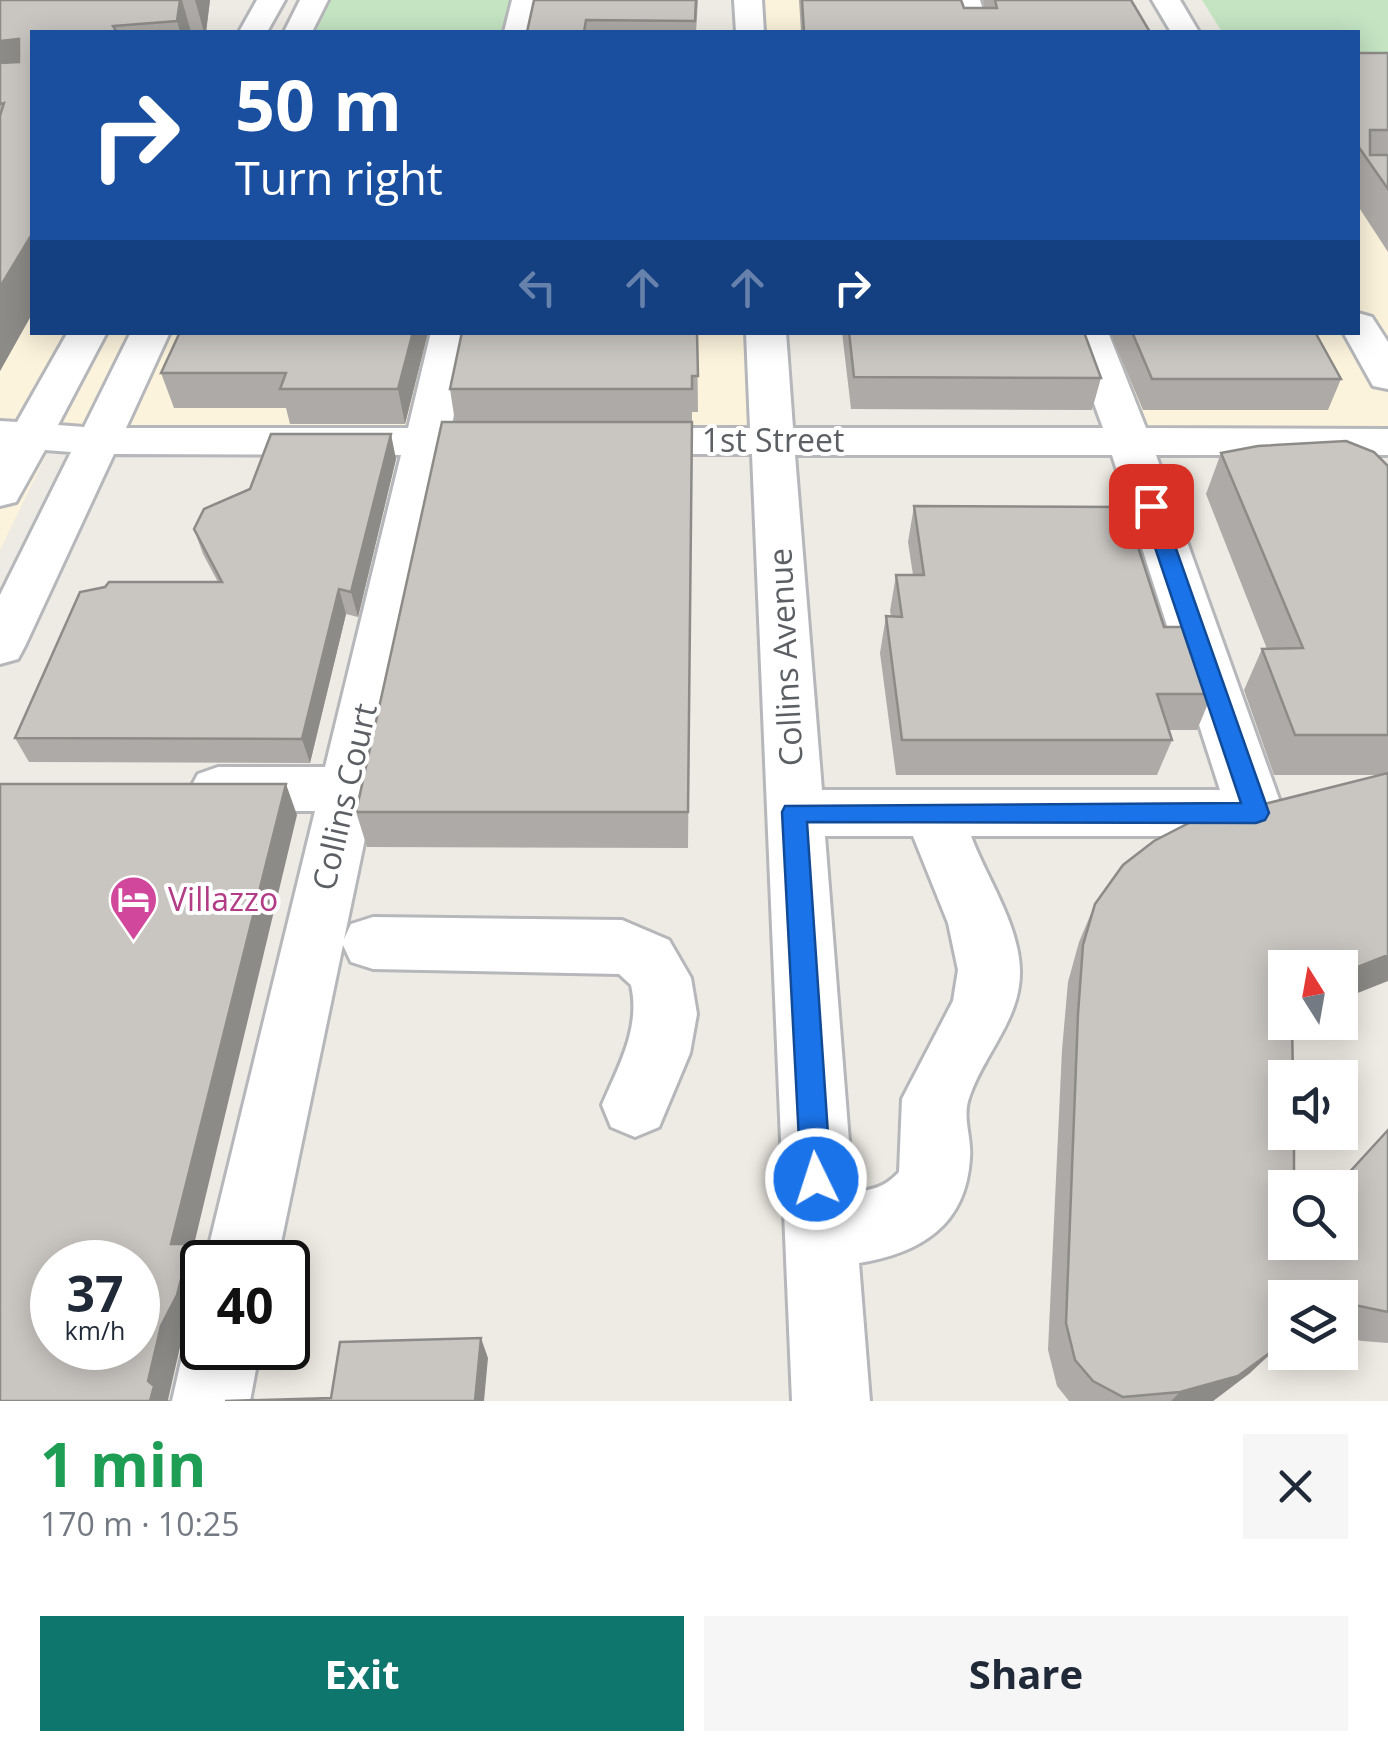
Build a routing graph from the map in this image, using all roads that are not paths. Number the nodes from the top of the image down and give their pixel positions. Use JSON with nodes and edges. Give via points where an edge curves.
{"nodes":[{"id":1,"x":271,"y":0,"type":"edge"},
{"id":2,"x":314,"y":0,"type":"edge"},
{"id":3,"x":526,"y":0,"type":"edge"},
{"id":4,"x":748,"y":0,"type":"edge"},
{"id":5,"x":966,"y":0,"type":"edge"},
{"id":6,"x":1166,"y":0,"type":"edge"},
{"id":7,"x":254,"y":30,"type":"edge"},
{"id":8,"x":299,"y":30,"type":"edge"},
{"id":9,"x":518,"y":30,"type":"edge"},
{"id":10,"x":750,"y":30,"type":"edge"},
{"id":11,"x":975,"y":30,"type":"edge"},
{"id":12,"x":1184,"y":30,"type":"edge"},
{"id":13,"x":1360,"y":328,"type":"edge"},
{"id":14,"x":86,"y":335,"type":"edge"},
{"id":15,"x":150,"y":335,"type":"edge"},
{"id":16,"x":450,"y":335,"type":"edge"},
{"id":17,"x":766,"y":335,"type":"edge"},
{"id":18,"x":1089,"y":335,"type":"edge"},
{"id":19,"x":1388,"y":376,"type":"edge"},
{"id":20,"x":773,"y":440,"type":"junction"},
{"id":21,"x":97,"y":441,"type":"junction"},
{"id":22,"x":426,"y":442,"type":"junction"},
{"id":23,"x":1130,"y":442,"type":"junction"},
{"id":24,"x":1388,"y":442,"type":"edge"},
{"id":25,"x":9,"y":460,"type":"edge"},
{"id":26,"x":24,"y":596,"type":"junction"},
{"id":27,"x":74,"y":596,"type":"edge"},
{"id":28,"x":0,"y":646,"type":"edge"},
{"id":29,"x":174,"y":789,"type":"edge"},
{"id":30,"x":347,"y":789,"type":"junction"},
{"id":31,"x":794,"y":812,"type":"junction"},
{"id":32,"x":934,"y":813,"type":"junction"},
{"id":33,"x":373,"y":943,"type":"dead end"},
{"id":34,"x":635,"y":1105,"type":"dead end"},
{"id":35,"x":820,"y":1230,"type":"junction"},
{"id":36,"x":246,"y":1240,"type":"edge"},
{"id":37,"x":217,"y":1370,"type":"edge"},
{"id":38,"x":210,"y":1401,"type":"edge"},
{"id":39,"x":831,"y":1401,"type":"edge"}],
"edges":[{"from":1,"to":7,"type":"street"},
{"from":2,"to":8,"type":"street"},
{"from":3,"to":9,"type":"street"},
{"from":4,"to":10,"type":"street"},
{"from":5,"to":11,"type":"street"},
{"from":6,"to":12,"type":"street"},
{"from":13,"to":19,"type":"street"},
{"from":14,"to":25,"type":"street"},
{"from":15,"to":21,"type":"street"},
{"from":16,"to":22,"type":"street","name":"Collins Court"},
{"from":17,"to":20,"type":"street","name":"Collins Avenue"},
{"from":18,"to":23,"type":"street"},
{"from":20,"to":22,"type":"street","name":"1st Street"},
{"from":20,"to":23,"type":"street","name":"1st Street"},
{"from":20,"to":31,"type":"street","name":"Collins Avenue"},
{"from":21,"to":22,"type":"street","name":"1st Street"},
{"from":21,"to":25,"type":"street","name":"1st Street"},
{"from":21,"to":26,"type":"street"},
{"from":22,"to":30,"type":"street","name":"Collins Court"},
{"from":23,"to":24,"type":"street","name":"1st Street"},
{"from":23,"to":32,"type":"street","via":[[1256,813]]},
{"from":26,"to":27,"type":"street"},
{"from":26,"to":28,"type":"street"},
{"from":29,"to":30,"type":"street"},
{"from":30,"to":36,"type":"street","name":"Collins Court"},
{"from":31,"to":32,"type":"street"},
{"from":31,"to":35,"type":"street","name":"Collins Avenue"},
{"from":32,"to":35,"type":"street","via":[[980,918],[989,968],[986,998],[934,1100],[931,1185],[909,1215],[870,1229]]},
{"from":33,"to":34,"type":"street","via":[[622,947],[650,960],[664,991],[662,1032]]},
{"from":35,"to":39,"type":"street","name":"Collins Avenue"},
{"from":37,"to":38,"type":"street"}]}
